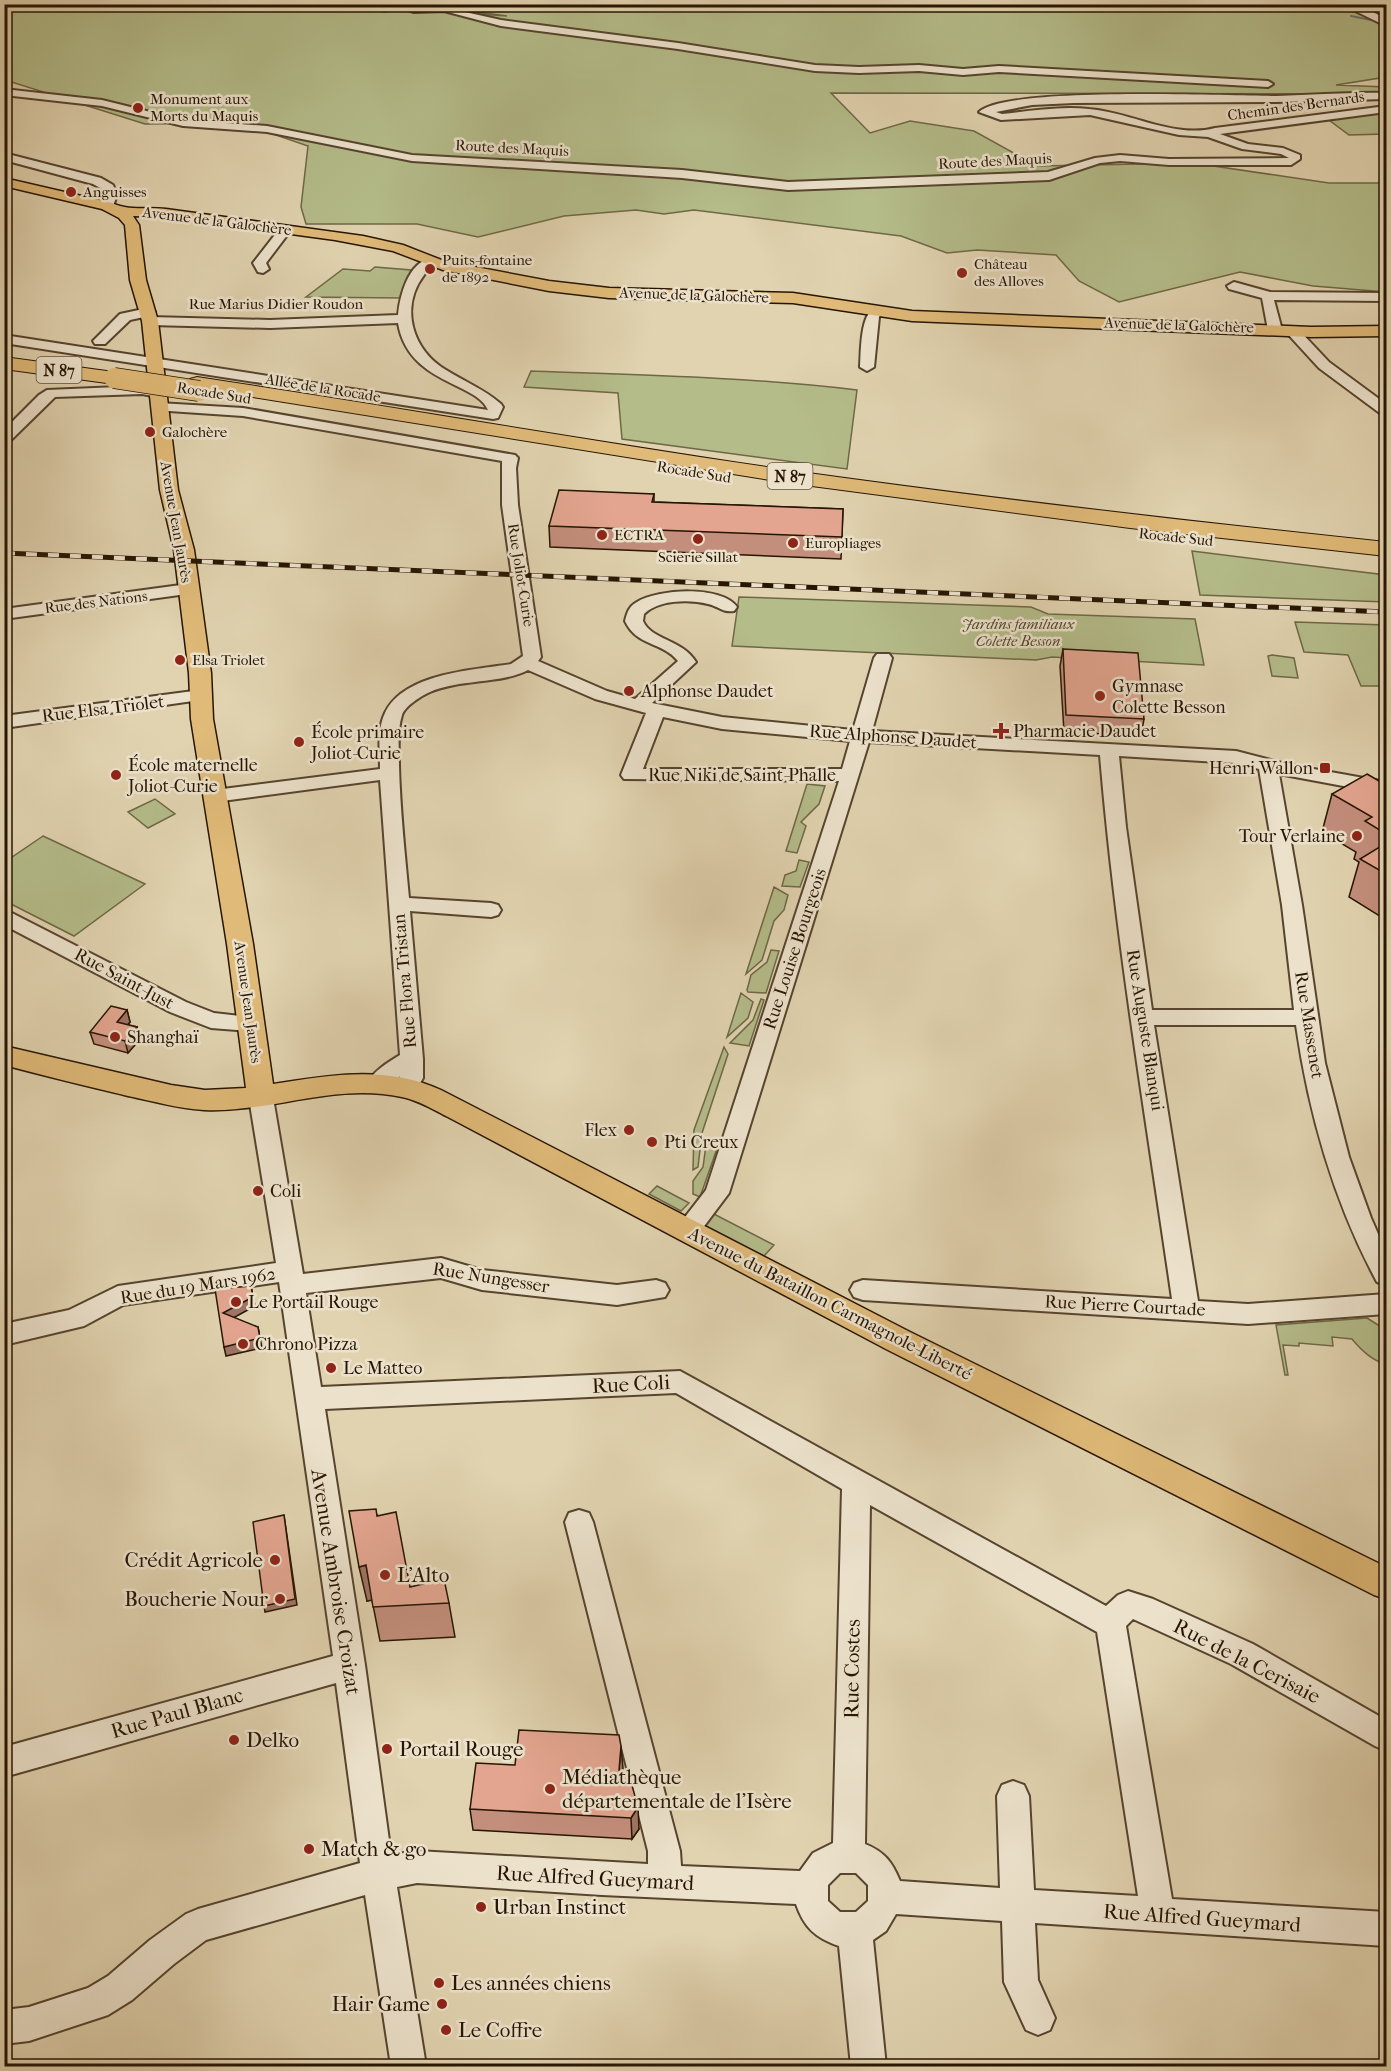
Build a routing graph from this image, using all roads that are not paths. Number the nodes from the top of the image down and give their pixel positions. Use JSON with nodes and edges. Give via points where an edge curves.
{"nodes":[{"id":1,"x":394,"y":4,"type":"edge"},
{"id":2,"x":1345,"y":4,"type":"edge"},
{"id":3,"x":441,"y":6,"type":"edge"},
{"id":4,"x":1386,"y":23,"type":"edge"},
{"id":5,"x":1275,"y":84,"type":"dead end"},
{"id":6,"x":1339,"y":85,"type":"dead end"},
{"id":7,"x":1386,"y":86,"type":"edge"},
{"id":8,"x":4,"y":92,"type":"edge"},
{"id":9,"x":1386,"y":96,"type":"edge"},
{"id":10,"x":1386,"y":109,"type":"edge"},
{"id":11,"x":1210,"y":134,"type":"junction"},
{"id":12,"x":4,"y":156,"type":"edge"},
{"id":13,"x":4,"y":182,"type":"edge"},
{"id":14,"x":117,"y":208,"type":"junction"},
{"id":15,"x":285,"y":230,"type":"junction"},
{"id":16,"x":429,"y":262,"type":"junction"},
{"id":17,"x":262,"y":269,"type":"dead end"},
{"id":18,"x":1234,"y":286,"type":"dead end"},
{"id":19,"x":1269,"y":296,"type":"junction"},
{"id":20,"x":1386,"y":297,"type":"edge"},
{"id":21,"x":876,"y":312,"type":"junction"},
{"id":22,"x":149,"y":317,"type":"junction"},
{"id":23,"x":403,"y":319,"type":"junction"},
{"id":24,"x":1275,"y":330,"type":"junction"},
{"id":25,"x":1386,"y":331,"type":"edge"},
{"id":26,"x":1293,"y":332,"type":"junction"},
{"id":27,"x":4,"y":339,"type":"edge"},
{"id":28,"x":100,"y":341,"type":"dead end"},
{"id":29,"x":4,"y":356,"type":"edge"},
{"id":30,"x":153,"y":360,"type":"junction"},
{"id":31,"x":4,"y":363,"type":"edge"},
{"id":32,"x":867,"y":367,"type":"dead end"},
{"id":33,"x":114,"y":374,"type":"junction"},
{"id":34,"x":198,"y":387,"type":"junction"},
{"id":35,"x":159,"y":400,"type":"junction"},
{"id":36,"x":1386,"y":411,"type":"edge"},
{"id":37,"x":4,"y":439,"type":"edge"},
{"id":38,"x":1386,"y":549,"type":"edge"},
{"id":39,"x":1386,"y":559,"type":"edge"},
{"id":40,"x":188,"y":590,"type":"junction"},
{"id":41,"x":728,"y":607,"type":"dead end"},
{"id":42,"x":4,"y":614,"type":"edge"},
{"id":43,"x":883,"y":658,"type":"dead end"},
{"id":44,"x":527,"y":663,"type":"junction"},
{"id":45,"x":201,"y":695,"type":"junction"},
{"id":46,"x":647,"y":708,"type":"junction"},
{"id":47,"x":4,"y":722,"type":"edge"},
{"id":48,"x":860,"y":736,"type":"junction"},
{"id":49,"x":1108,"y":749,"type":"junction"},
{"id":50,"x":1268,"y":766,"type":"junction"},
{"id":51,"x":389,"y":773,"type":"junction"},
{"id":52,"x":849,"y":775,"type":"junction"},
{"id":53,"x":1386,"y":788,"type":"edge"},
{"id":54,"x":215,"y":796,"type":"junction"},
{"id":55,"x":398,"y":904,"type":"junction"},
{"id":56,"x":491,"y":910,"type":"dead end"},
{"id":57,"x":4,"y":916,"type":"edge"},
{"id":58,"x":1142,"y":1017,"type":"junction"},
{"id":59,"x":1306,"y":1018,"type":"junction"},
{"id":60,"x":250,"y":1023,"type":"junction"},
{"id":61,"x":4,"y":1055,"type":"edge"},
{"id":62,"x":399,"y":1076,"type":"junction"},
{"id":63,"x":261,"y":1098,"type":"junction"},
{"id":64,"x":687,"y":1230,"type":"junction"},
{"id":65,"x":1386,"y":1275,"type":"edge"},
{"id":66,"x":290,"y":1278,"type":"junction"},
{"id":67,"x":656,"y":1290,"type":"dead end"},
{"id":68,"x":863,"y":1290,"type":"dead end"},
{"id":69,"x":1386,"y":1304,"type":"edge"},
{"id":70,"x":1187,"y":1310,"type":"junction"},
{"id":71,"x":4,"y":1335,"type":"edge"},
{"id":72,"x":309,"y":1399,"type":"junction"},
{"id":73,"x":855,"y":1483,"type":"junction"},
{"id":74,"x":579,"y":1522,"type":"dead end"},
{"id":75,"x":1386,"y":1582,"type":"edge"},
{"id":76,"x":1111,"y":1624,"type":"junction"},
{"id":77,"x":350,"y":1665,"type":"junction"},
{"id":78,"x":1386,"y":1736,"type":"edge"},
{"id":79,"x":4,"y":1762,"type":"edge"},
{"id":80,"x":1013,"y":1796,"type":"dead end"},
{"id":81,"x":849,"y":1856,"type":"junction"},
{"id":82,"x":380,"y":1874,"type":"junction"},
{"id":83,"x":665,"y":1882,"type":"junction"},
{"id":84,"x":811,"y":1888,"type":"junction"},
{"id":85,"x":885,"y":1896,"type":"junction"},
{"id":86,"x":1017,"y":1907,"type":"junction"},
{"id":87,"x":1158,"y":1916,"type":"junction"},
{"id":88,"x":1386,"y":1929,"type":"edge"},
{"id":89,"x":857,"y":1930,"type":"junction"},
{"id":90,"x":1038,"y":2018,"type":"dead end"},
{"id":91,"x":4,"y":2027,"type":"edge"},
{"id":92,"x":410,"y":2067,"type":"edge"},
{"id":93,"x":868,"y":2067,"type":"edge"}],
"edges":[{"from":1,"to":3,"type":"street","via":[[414,9]]},
{"from":2,"to":4,"type":"street"},
{"from":3,"to":5,"type":"street","via":[[501,23],[814,68],[963,72],[999,69]]},
{"from":6,"to":7,"type":"street"},
{"from":8,"to":11,"type":"street","name":"Route des Maquis","via":[[117,106],[173,121],[267,129],[412,158],[682,174],[788,186],[1049,176],[1099,160],[1120,158],[1283,163],[1296,157],[1283,151],[1238,145]]},
{"from":9,"to":11,"type":"street","name":"Route des Maquis","via":[[1089,99],[1005,105],[985,111],[1001,117],[1090,112],[1179,132]]},
{"from":10,"to":11,"type":"street","name":"Chemin des Bernards"},
{"from":12,"to":14,"type":"street","via":[[103,184]]},
{"from":13,"to":14,"type":"main road"},
{"from":14,"to":15,"type":"main road","name":"Avenue de la Galochère","via":[[139,215],[154,212]]},
{"from":14,"to":22,"type":"main road","name":"Avenue Jean Jaurès","via":[[134,237],[138,279]]},
{"from":15,"to":16,"type":"main road","name":"Avenue de la Galochère","via":[[393,246]]},
{"from":15,"to":17,"type":"street","via":[[260,263]]},
{"from":16,"to":21,"type":"main road","name":"Avenue de la Galochère","via":[[583,290],[793,298]]},
{"from":16,"to":23,"type":"street","via":[[412,280]]},
{"from":18,"to":19,"type":"street"},
{"from":19,"to":20,"type":"street"},
{"from":19,"to":24,"type":"street","name":"Avenue de la Galochère"},
{"from":21,"to":24,"type":"main road","name":"Avenue de la Galochère"},
{"from":21,"to":32,"type":"street","via":[[872,317]]},
{"from":22,"to":23,"type":"street","name":"Rue Marius Didier Roudon","via":[[270,324]]},
{"from":22,"to":28,"type":"street","name":"Rue Marius Didier Roudon","via":[[124,317]]},
{"from":22,"to":30,"type":"main road","name":"Avenue Jean Jaurès"},
{"from":23,"to":30,"type":"street","name":"Allée de la Rocade","via":[[407,337],[420,359],[434,371],[483,395],[496,407],[493,415]]},
{"from":24,"to":26,"type":"main road","name":"Avenue de la Galochère"},
{"from":25,"to":26,"type":"main road","name":"Avenue de la Galochère"},
{"from":26,"to":36,"type":"street","via":[[1324,365]]},
{"from":27,"to":30,"type":"street","name":"Allée de la Rocade"},
{"from":29,"to":33,"type":"highway","name":"Rocade Sud","number":"N 87"},
{"from":30,"to":35,"type":"main road","name":"Avenue Jean Jaurès"},
{"from":31,"to":33,"type":"highway","name":"Rocade Sud","number":"N 87"},
{"from":33,"to":34,"type":"highway","name":"Rocade Sud","number":"N 87","bridge":true},
{"from":34,"to":38,"type":"highway","name":"Rocade Sud","number":"N 87","via":[[899,492]]},
{"from":34,"to":39,"type":"highway","name":"Rocade Sud","number":"N 87","via":[[682,470],[912,504]]},
{"from":35,"to":37,"type":"street","via":[[133,390],[52,393]]},
{"from":35,"to":40,"type":"main road","name":"Avenue Jean Jaurès","via":[[169,490],[184,550]]},
{"from":35,"to":44,"type":"street","name":"Rue Joliot-Curie","via":[[510,458],[507,468],[511,514],[532,647]]},
{"from":40,"to":42,"type":"street","name":"Rue des Nations"},
{"from":40,"to":45,"type":"main road","name":"Avenue Jean Jaurès"},
{"from":41,"to":46,"type":"street","via":[[712,598],[675,596],[641,606],[635,614],[637,628],[686,657],[687,662]]},
{"from":43,"to":48,"type":"street","name":"Rue Louise Bourgeois"},
{"from":44,"to":46,"type":"street","name":"Rue Alphonse Daudet","via":[[583,689]]},
{"from":44,"to":51,"type":"street","via":[[446,680],[409,696],[393,714]]},
{"from":45,"to":47,"type":"street","name":"Rue Elsa Triolet"},
{"from":45,"to":54,"type":"main road","name":"Avenue Jean Jaurès"},
{"from":46,"to":48,"type":"street","name":"Rue Alphonse Daudet","via":[[722,723]]},
{"from":46,"to":52,"type":"street","name":"Rue Niki de Saint-Phalle","via":[[631,775]]},
{"from":48,"to":49,"type":"street","name":"Rue Alphonse Daudet"},
{"from":48,"to":52,"type":"street","name":"Rue Louise Bourgeois"},
{"from":49,"to":50,"type":"street","name":"Rue Alphonse Daudet","via":[[1236,758]]},
{"from":49,"to":58,"type":"street","name":"Rue Auguste Blanqui"},
{"from":50,"to":53,"type":"street","name":"Rue Alphonse Daudet"},
{"from":50,"to":59,"type":"street","name":"Rue Massenet","via":[[1292,904]]},
{"from":51,"to":54,"type":"street"},
{"from":51,"to":55,"type":"street","name":"Rue Flora Tristan"},
{"from":52,"to":64,"type":"street","name":"Rue Louise Bourgeois","via":[[717,1193]]},
{"from":54,"to":60,"type":"main road","name":"Avenue Jean Jaurès"},
{"from":55,"to":56,"type":"street","name":"Rue Flora Tristan"},
{"from":55,"to":62,"type":"street","name":"Rue Flora Tristan"},
{"from":57,"to":60,"type":"street","name":"Rue Saint-Just","via":[[178,1007],[211,1020]]},
{"from":58,"to":59,"type":"street"},
{"from":58,"to":70,"type":"street","name":"Rue Auguste Blanqui"},
{"from":59,"to":65,"type":"street","name":"Rue Massenet","via":[[1322,1104],[1342,1171]]},
{"from":60,"to":63,"type":"main road","name":"Avenue Jean Jaurès"},
{"from":61,"to":63,"type":"main road","name":"Avenue du Bataillon Carmagnole-Liberté","via":[[202,1100]]},
{"from":62,"to":63,"type":"main road","name":"Avenue du Bataillon Carmagnole-Liberté"},
{"from":62,"to":64,"type":"main road","name":"Avenue du Bataillon Carmagnole-Liberté"},
{"from":63,"to":66,"type":"street","name":"Avenue Ambroise Croizat"},
{"from":64,"to":75,"type":"main road","name":"Avenue du Bataillon Carmagnole-Liberté","via":[[1066,1426]]},
{"from":66,"to":67,"type":"street","name":"Rue Nungesser","via":[[441,1268],[482,1280],[617,1295]]},
{"from":66,"to":71,"type":"street","name":"Rue du 19 Mars 1962","via":[[118,1296],[75,1319]]},
{"from":66,"to":72,"type":"street","name":"Avenue Ambroise Croizat"},
{"from":68,"to":70,"type":"street","name":"Rue Pierre Courtade"},
{"from":69,"to":70,"type":"street","name":"Rue Pierre Courtade","via":[[1248,1314]]},
{"from":72,"to":73,"type":"street","name":"Rue Coli","via":[[680,1382]]},
{"from":72,"to":77,"type":"street","name":"Avenue Ambroise Croizat"},
{"from":73,"to":76,"type":"street","name":"Rue Coli"},
{"from":73,"to":81,"type":"street","name":"Rue Costes"},
{"from":74,"to":83,"type":"street","via":[[664,1851]]},
{"from":76,"to":78,"type":"street","name":"Rue de la Cerisaie","via":[[1128,1604],[1143,1608],[1242,1654]]},
{"from":76,"to":87,"type":"street"},
{"from":77,"to":79,"type":"street","name":"Rue Paul Blanc"},
{"from":77,"to":82,"type":"street","name":"Avenue Ambroise Croizat"},
{"from":80,"to":86,"type":"street"},
{"from":81,"to":84,"type":"street","via":[[837,1856],[819,1867]]},
{"from":81,"to":85,"type":"street","via":[[871,1864],[884,1885]]},
{"from":82,"to":83,"type":"street","name":"Rue Alfred Gueymard","via":[[417,1867]]},
{"from":82,"to":91,"type":"street","name":"Rue Alfred Gueymard","via":[[198,1926],[96,2003],[29,2024]]},
{"from":82,"to":92,"type":"street","name":"Avenue Ambroise Croizat"},
{"from":83,"to":84,"type":"street","name":"Rue Alfred Gueymard"},
{"from":84,"to":89,"type":"street","via":[[814,1905],[824,1920],[839,1928]]},
{"from":85,"to":86,"type":"street","name":"Rue Alfred Gueymard"},
{"from":85,"to":89,"type":"street","via":[[877,1918]]},
{"from":86,"to":87,"type":"street","name":"Rue Alfred Gueymard"},
{"from":86,"to":90,"type":"street","via":[[1021,1982]]},
{"from":87,"to":88,"type":"street","name":"Rue Alfred Gueymard"},
{"from":89,"to":93,"type":"street"}]}
